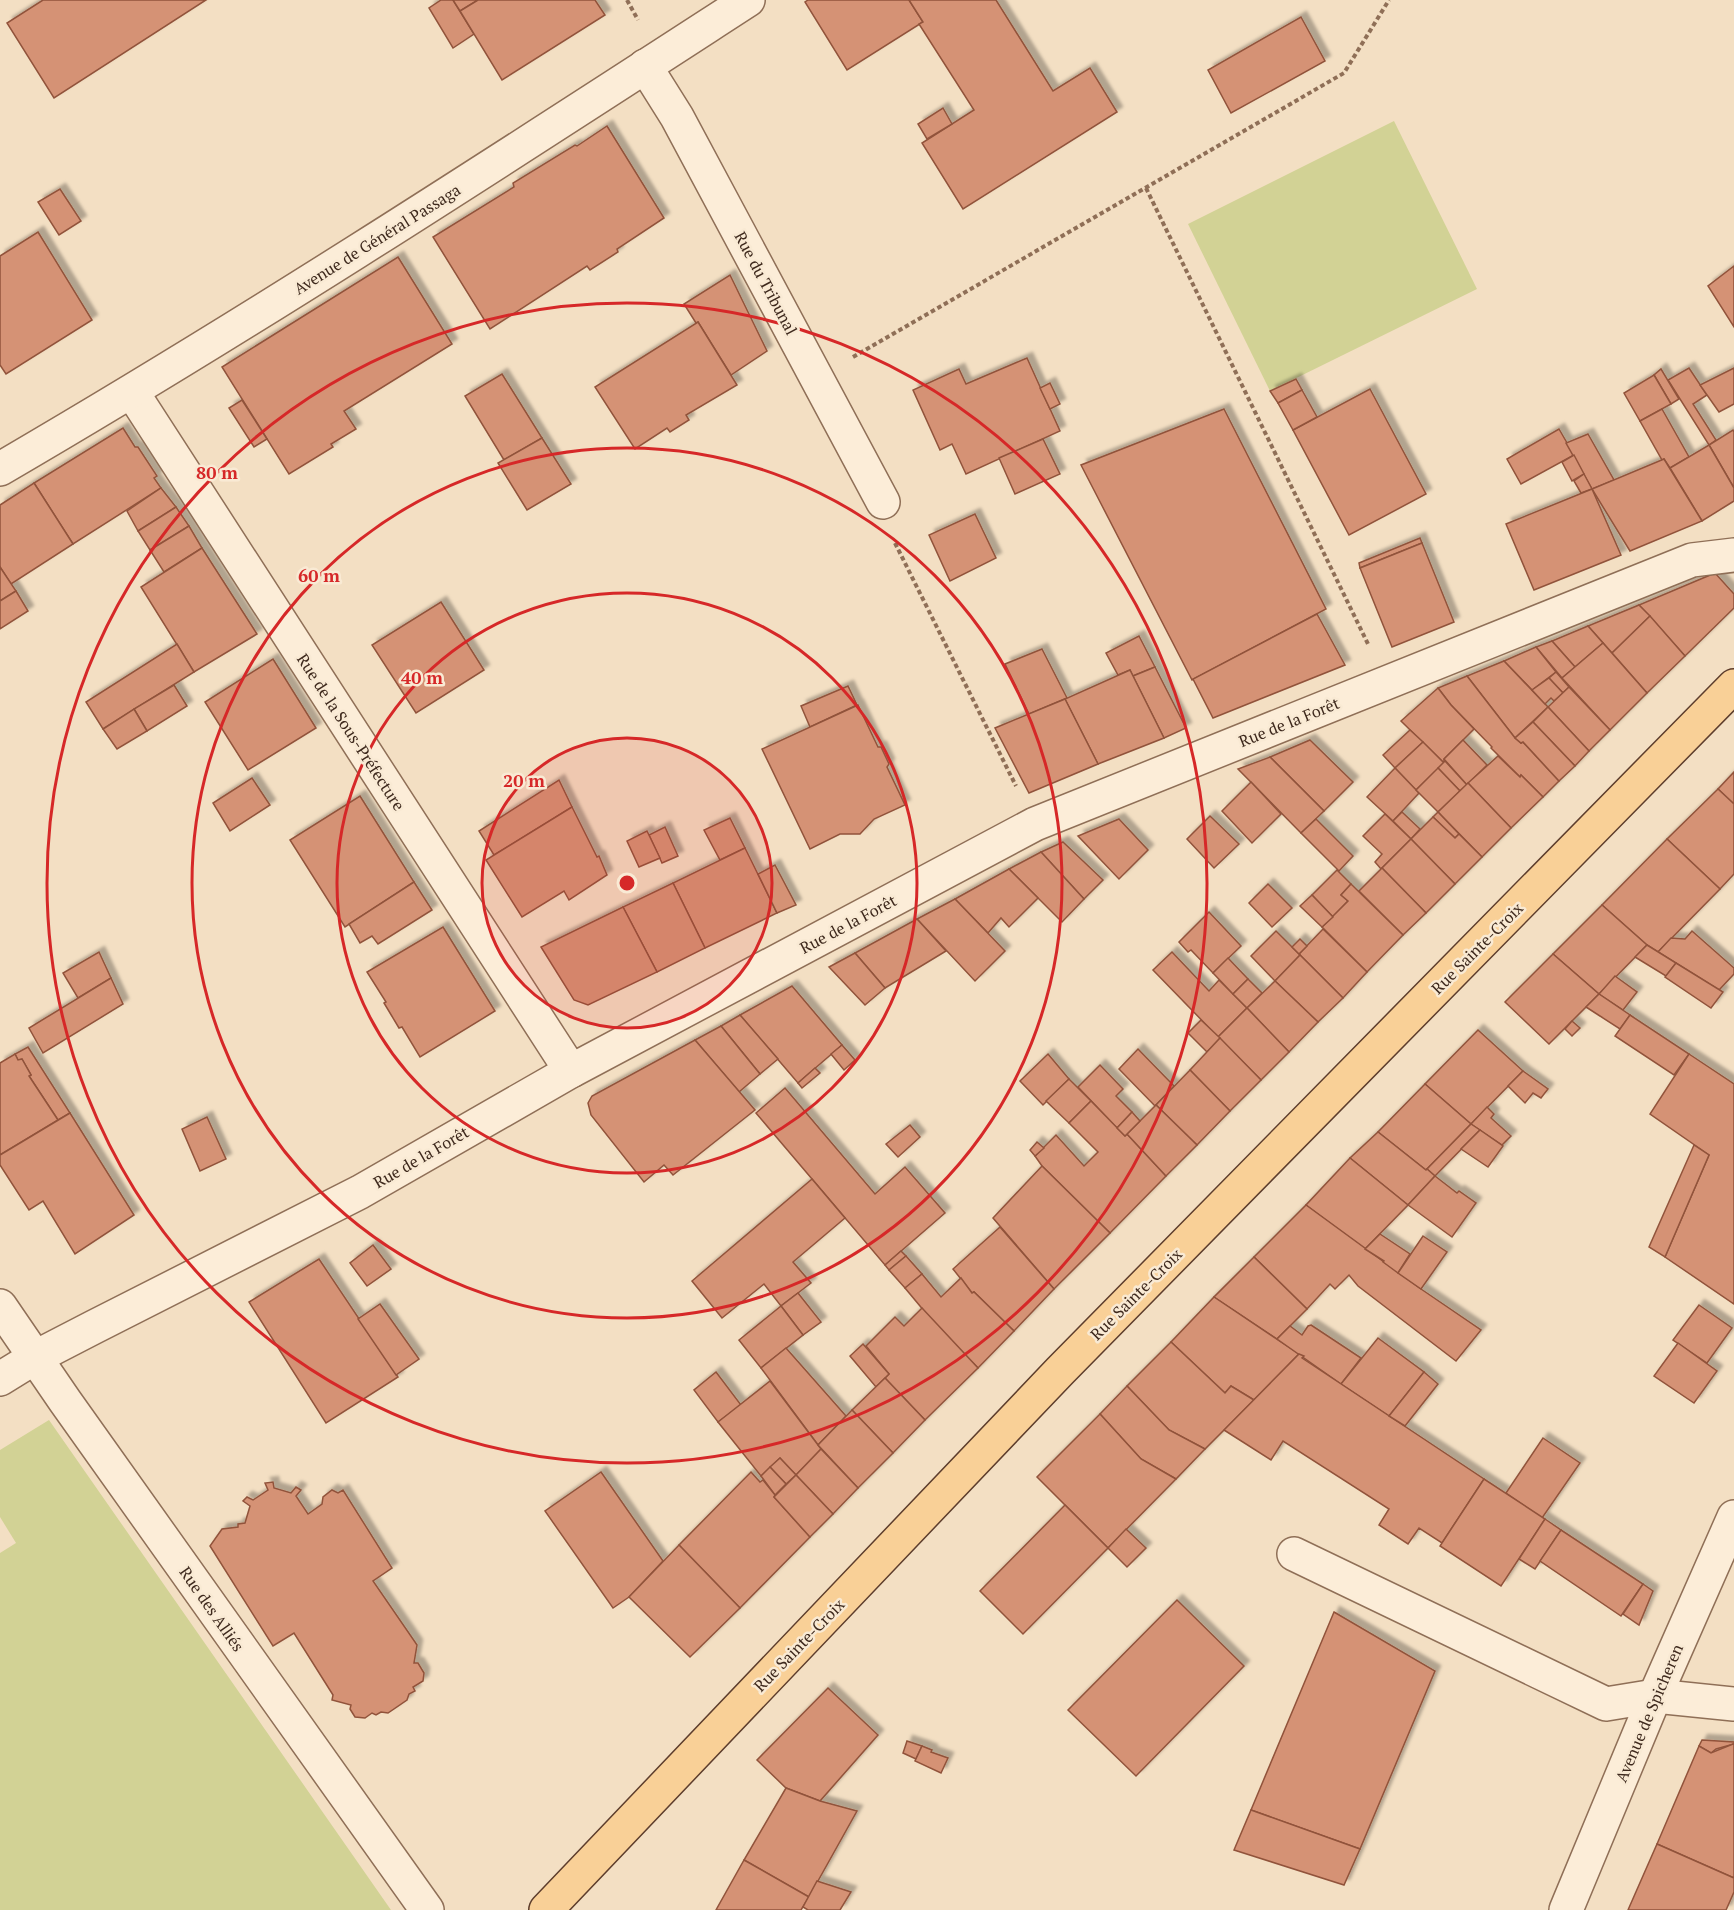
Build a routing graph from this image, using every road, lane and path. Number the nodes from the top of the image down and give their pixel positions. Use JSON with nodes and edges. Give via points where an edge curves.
{"nodes":[{"id":1,"x":748,"y":0,"type":"edge"},
{"id":2,"x":1389,"y":0,"type":"edge"},
{"id":3,"x":645,"y":66,"type":"junction"},
{"id":4,"x":1146,"y":188,"type":"junction"},
{"id":5,"x":817,"y":378,"type":"junction"},
{"id":6,"x":132,"y":392,"type":"junction"},
{"id":7,"x":0,"y":469,"type":"edge"},
{"id":8,"x":883,"y":502,"type":"joint"},
{"id":9,"x":1734,"y":555,"type":"edge"},
{"id":10,"x":1365,"y":637,"type":"dead end"},
{"id":11,"x":1734,"y":686,"type":"edge"},
{"id":12,"x":1035,"y":824,"type":"junction"},
{"id":13,"x":571,"y":1071,"type":"junction"},
{"id":14,"x":0,"y":1306,"type":"edge"},
{"id":15,"x":34,"y":1358,"type":"junction"},
{"id":16,"x":0,"y":1379,"type":"edge"},
{"id":17,"x":1734,"y":1517,"type":"edge"},
{"id":18,"x":1294,"y":1554,"type":"dead end"},
{"id":19,"x":1655,"y":1696,"type":"junction"},
{"id":20,"x":1734,"y":1704,"type":"edge"},
{"id":21,"x":427,"y":1910,"type":"edge"},
{"id":22,"x":546,"y":1910,"type":"edge"},
{"id":23,"x":1566,"y":1910,"type":"edge"}],
"edges":[{"from":1,"to":3,"type":"street","name":"Avenue de Général Passaga"},
{"from":2,"to":4,"type":"path","via":[[1344,73]]},
{"from":3,"to":5,"type":"street","name":"Rue du Tribunal","via":[[677,117]]},
{"from":3,"to":6,"type":"street","name":"Avenue de Général Passaga"},
{"from":4,"to":5,"type":"path"},
{"from":4,"to":10,"type":"path"},
{"from":5,"to":8,"type":"street","name":"Rue du Tribunal"},
{"from":6,"to":7,"type":"street","name":"Avenue de Général Passaga"},
{"from":6,"to":13,"type":"street","name":"Rue de la Sous-Préfecture"},
{"from":8,"to":12,"type":"path","via":[[897,550]]},
{"from":9,"to":12,"type":"street","name":"Rue de la Forêt","via":[[1692,560]]},
{"from":11,"to":22,"type":"main road","name":"Rue Sainte-Croix","via":[[1060,1371]]},
{"from":12,"to":13,"type":"street","name":"Rue de la Forêt"},
{"from":13,"to":15,"type":"street","name":"Rue de la Forêt","via":[[360,1192]]},
{"from":14,"to":15,"type":"street","name":"Rue des Alliés"},
{"from":15,"to":16,"type":"street","name":"Rue de la Forêt"},
{"from":15,"to":21,"type":"street","name":"Rue des Alliés"},
{"from":17,"to":19,"type":"street","name":"Avenue de Spicheren"},
{"from":18,"to":19,"type":"street","via":[[1606,1704]]},
{"from":19,"to":20,"type":"street"},
{"from":19,"to":23,"type":"street","name":"Avenue de Spicheren"}]}
